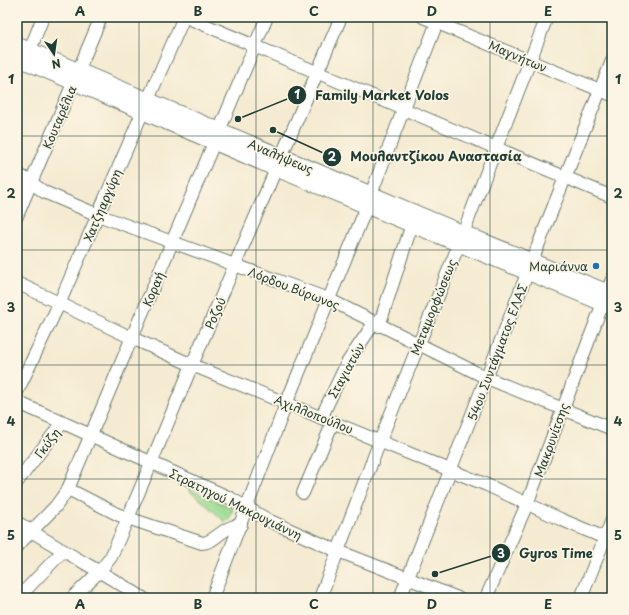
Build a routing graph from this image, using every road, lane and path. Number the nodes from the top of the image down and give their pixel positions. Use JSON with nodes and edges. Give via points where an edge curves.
{"nodes":[{"id":1,"x":43,"y":17,"type":"edge"},
{"id":2,"x":101,"y":17,"type":"edge"},
{"id":3,"x":185,"y":17,"type":"edge"},
{"id":4,"x":267,"y":17,"type":"edge"},
{"id":5,"x":341,"y":17,"type":"edge"},
{"id":6,"x":423,"y":17,"type":"edge"},
{"id":7,"x":547,"y":17,"type":"edge"},
{"id":8,"x":438,"y":20,"type":"edge"},
{"id":9,"x":255,"y":46,"type":"junction"},
{"id":10,"x":20,"y":56,"type":"edge"},
{"id":11,"x":530,"y":61,"type":"junction"},
{"id":12,"x":612,"y":61,"type":"edge"},
{"id":13,"x":318,"y":72,"type":"junction"},
{"id":14,"x":76,"y":77,"type":"junction"},
{"id":15,"x":600,"y":90,"type":"junction"},
{"id":16,"x":612,"y":95,"type":"edge"},
{"id":17,"x":145,"y":106,"type":"junction"},
{"id":18,"x":404,"y":109,"type":"junction"},
{"id":19,"x":217,"y":136,"type":"junction"},
{"id":20,"x":497,"y":148,"type":"junction"},
{"id":21,"x":280,"y":163,"type":"junction"},
{"id":22,"x":17,"y":174,"type":"edge"},
{"id":23,"x":565,"y":177,"type":"junction"},
{"id":24,"x":31,"y":182,"type":"junction"},
{"id":25,"x":612,"y":197,"type":"edge"},
{"id":26,"x":369,"y":200,"type":"junction"},
{"id":27,"x":98,"y":215,"type":"junction"},
{"id":28,"x":17,"y":216,"type":"edge"},
{"id":29,"x":412,"y":224,"type":"junction"},
{"id":30,"x":461,"y":238,"type":"junction"},
{"id":31,"x":172,"y":242,"type":"junction"},
{"id":32,"x":235,"y":266,"type":"junction"},
{"id":33,"x":529,"y":266,"type":"junction"},
{"id":34,"x":17,"y":283,"type":"edge"},
{"id":35,"x":609,"y":295,"type":"edge"},
{"id":36,"x":328,"y":299,"type":"junction"},
{"id":37,"x":59,"y":304,"type":"junction"},
{"id":38,"x":377,"y":324,"type":"junction"},
{"id":39,"x":132,"y":338,"type":"junction"},
{"id":40,"x":418,"y":345,"type":"junction"},
{"id":41,"x":192,"y":365,"type":"junction"},
{"id":42,"x":487,"y":378,"type":"junction"},
{"id":43,"x":17,"y":392,"type":"edge"},
{"id":44,"x":17,"y":402,"type":"edge"},
{"id":45,"x":286,"y":404,"type":"junction"},
{"id":46,"x":563,"y":409,"type":"junction"},
{"id":47,"x":327,"y":420,"type":"junction"},
{"id":48,"x":62,"y":423,"type":"junction"},
{"id":49,"x":612,"y":429,"type":"edge"},
{"id":50,"x":90,"y":435,"type":"junction"},
{"id":51,"x":380,"y":441,"type":"junction"},
{"id":52,"x":152,"y":464,"type":"junction"},
{"id":53,"x":451,"y":471,"type":"junction"},
{"id":54,"x":17,"y":482,"type":"edge"},
{"id":55,"x":68,"y":489,"type":"junction"},
{"id":56,"x":303,"y":493,"type":"dead end"},
{"id":57,"x":527,"y":504,"type":"junction"},
{"id":58,"x":247,"y":508,"type":"junction"},
{"id":59,"x":128,"y":518,"type":"junction"},
{"id":60,"x":612,"y":520,"type":"edge"},
{"id":61,"x":17,"y":522,"type":"edge"},
{"id":62,"x":241,"y":525,"type":"junction"},
{"id":63,"x":31,"y":532,"type":"junction"},
{"id":64,"x":608,"y":540,"type":"edge"},
{"id":65,"x":17,"y":546,"type":"edge"},
{"id":66,"x":63,"y":551,"type":"junction"},
{"id":67,"x":338,"y":551,"type":"junction"},
{"id":68,"x":100,"y":571,"type":"junction"},
{"id":69,"x":408,"y":578,"type":"junction"},
{"id":70,"x":215,"y":597,"type":"edge"},
{"id":71,"x":18,"y":598,"type":"edge"},
{"id":72,"x":72,"y":598,"type":"edge"},
{"id":73,"x":143,"y":598,"type":"edge"},
{"id":74,"x":320,"y":598,"type":"edge"},
{"id":75,"x":400,"y":598,"type":"edge"},
{"id":76,"x":458,"y":598,"type":"edge"},
{"id":77,"x":486,"y":598,"type":"edge"},
{"id":78,"x":581,"y":598,"type":"edge"}],
"edges":[{"from":1,"to":10,"type":"street"},
{"from":2,"to":14,"type":"street","name":"Κουταρέλια"},
{"from":3,"to":9,"type":"street"},
{"from":3,"to":17,"type":"street","name":"Χατζηαργύρη"},
{"from":4,"to":9,"type":"street","name":"Κοραή"},
{"from":5,"to":13,"type":"street","name":"Ροζού"},
{"from":6,"to":8,"type":"street","name":"Μαγνήτων"},
{"from":7,"to":11,"type":"street","name":"Μεταμορφώσεως"},
{"from":8,"to":11,"type":"street","name":"Μαγνήτων"},
{"from":8,"to":18,"type":"street"},
{"from":9,"to":13,"type":"street"},
{"from":9,"to":19,"type":"street","name":"Κοραή"},
{"from":10,"to":14,"type":"main road","name":"Αναλήψεως"},
{"from":11,"to":15,"type":"street","name":"Μαγνήτων"},
{"from":11,"to":20,"type":"street","name":"Μεταμορφώσεως"},
{"from":12,"to":15,"type":"street","name":"54ου Συντάγματος ΕΛΑΣ"},
{"from":13,"to":18,"type":"street"},
{"from":13,"to":21,"type":"street","name":"Ροζού"},
{"from":14,"to":17,"type":"main road","name":"Αναλήψεως"},
{"from":14,"to":24,"type":"street","name":"Κουταρέλια"},
{"from":15,"to":16,"type":"street","name":"Μαγνήτων"},
{"from":15,"to":23,"type":"street","name":"54ου Συντάγματος ΕΛΑΣ"},
{"from":17,"to":19,"type":"main road","name":"Αναλήψεως"},
{"from":17,"to":27,"type":"street","name":"Χατζηαργύρη"},
{"from":18,"to":20,"type":"street"},
{"from":18,"to":26,"type":"street"},
{"from":19,"to":21,"type":"main road","name":"Αναλήψεως"},
{"from":19,"to":31,"type":"street","name":"Κοραή"},
{"from":20,"to":23,"type":"street"},
{"from":20,"to":30,"type":"street","name":"Μεταμορφώσεως"},
{"from":21,"to":26,"type":"main road","name":"Αναλήψεως"},
{"from":21,"to":32,"type":"street","name":"Ροζού"},
{"from":22,"to":24,"type":"street","name":"Λόρδου Βύρωνος"},
{"from":23,"to":25,"type":"street"},
{"from":23,"to":33,"type":"street","name":"54ου Συντάγματος ΕΛΑΣ"},
{"from":24,"to":27,"type":"street","name":"Λόρδου Βύρωνος","via":[[50,194]]},
{"from":24,"to":28,"type":"street","name":"Κουταρέλια"},
{"from":26,"to":29,"type":"main road","name":"Αναλήψεως"},
{"from":26,"to":30,"type":"main road","name":"Αναλήψεως"},
{"from":26,"to":36,"type":"street"},
{"from":27,"to":31,"type":"street","name":"Λόρδου Βύρωνος"},
{"from":27,"to":37,"type":"street","name":"Χατζηαργύρη"},
{"from":29,"to":30,"type":"main road","name":"Αναλήψεως"},
{"from":29,"to":38,"type":"street","name":"Σταγιατών"},
{"from":30,"to":33,"type":"main road","name":"Αναλήψεως"},
{"from":30,"to":40,"type":"street","name":"Μεταμορφώσεως"},
{"from":31,"to":32,"type":"street","name":"Λόρδου Βύρωνος"},
{"from":31,"to":39,"type":"street","name":"Κοραή"},
{"from":32,"to":36,"type":"street","name":"Λόρδου Βύρωνος"},
{"from":32,"to":41,"type":"street","name":"Ροζού"},
{"from":33,"to":35,"type":"main road","name":"Αναλήψεως"},
{"from":33,"to":42,"type":"street","name":"54ου Συντάγματος ΕΛΑΣ"},
{"from":34,"to":37,"type":"street","name":"Αχιλλοπούλου"},
{"from":35,"to":46,"type":"street","name":"Μακρυνίτσης"},
{"from":36,"to":38,"type":"street","name":"Λόρδου Βύρωνος"},
{"from":36,"to":45,"type":"street"},
{"from":37,"to":39,"type":"street","name":"Αχιλλοπούλου"},
{"from":37,"to":43,"type":"street","name":"Χατζηαργύρη"},
{"from":38,"to":40,"type":"street","name":"Λόρδου Βύρωνος"},
{"from":38,"to":47,"type":"street","name":"Σταγιατών","via":[[347,363]]},
{"from":39,"to":41,"type":"street","name":"Αχιλλοπούλου"},
{"from":39,"to":50,"type":"street","name":"Κοραή"},
{"from":40,"to":42,"type":"street","name":"Λόρδου Βύρωνος"},
{"from":40,"to":51,"type":"street","name":"Μεταμορφώσεως"},
{"from":41,"to":45,"type":"street","name":"Αχιλλοπούλου"},
{"from":41,"to":52,"type":"street","name":"Ροζού"},
{"from":42,"to":46,"type":"street","name":"Λόρδου Βύρωνος"},
{"from":42,"to":53,"type":"street","name":"54ου Συντάγματος ΕΛΑΣ"},
{"from":44,"to":48,"type":"street","name":"Στρατηγού Μακρυγιάννη"},
{"from":45,"to":47,"type":"street","name":"Αχιλλοπούλου"},
{"from":45,"to":58,"type":"street"},
{"from":46,"to":49,"type":"street","name":"Λόρδου Βύρωνος"},
{"from":46,"to":57,"type":"street","name":"Μακρυνίτσης"},
{"from":47,"to":51,"type":"street","name":"Αχιλλοπούλου"},
{"from":47,"to":56,"type":"street","name":"Σταγιατών"},
{"from":48,"to":50,"type":"street","name":"Στρατηγού Μακρυγιάννη"},
{"from":48,"to":54,"type":"street","name":"Γκύζη"},
{"from":50,"to":52,"type":"street","name":"Στρατηγού Μακρυγιάννη"},
{"from":50,"to":55,"type":"street","name":"Κοραή"},
{"from":51,"to":53,"type":"street","name":"Αχιλλοπούλου"},
{"from":51,"to":67,"type":"street","name":"Μεταμορφώσεως"},
{"from":52,"to":58,"type":"street","name":"Στρατηγού Μακρυγιάννη"},
{"from":52,"to":59,"type":"street","name":"Ροζού"},
{"from":53,"to":57,"type":"street","name":"Αχιλλοπούλου"},
{"from":53,"to":69,"type":"street","name":"54ου Συντάγματος ΕΛΑΣ"},
{"from":55,"to":59,"type":"street"},
{"from":55,"to":63,"type":"street","name":"Κοραή"},
{"from":57,"to":64,"type":"street","name":"Αχιλλοπούλου"},
{"from":57,"to":77,"type":"street","name":"Μακρυνίτσης"},
{"from":58,"to":62,"type":"street"},
{"from":58,"to":67,"type":"street","name":"Στρατηγού Μακρυγιάννη"},
{"from":59,"to":62,"type":"street","via":[[204,543],[226,529]]},
{"from":59,"to":68,"type":"street","name":"Ροζού","via":[[111,558]]},
{"from":60,"to":64,"type":"street"},
{"from":61,"to":63,"type":"street"},
{"from":62,"to":70,"type":"street"},
{"from":63,"to":65,"type":"street","name":"Κοραή"},
{"from":63,"to":66,"type":"street"},
{"from":64,"to":78,"type":"street"},
{"from":66,"to":68,"type":"street"},
{"from":66,"to":71,"type":"street"},
{"from":67,"to":69,"type":"street","name":"Στρατηγού Μακρυγιάννη"},
{"from":67,"to":74,"type":"street","name":"Μεταμορφώσεως"},
{"from":68,"to":72,"type":"street","name":"Ροζού"},
{"from":68,"to":73,"type":"street"},
{"from":69,"to":75,"type":"street","name":"54ου Συντάγματος ΕΛΑΣ"},
{"from":69,"to":76,"type":"street","name":"Στρατηγού Μακρυγιάννη"}]}
